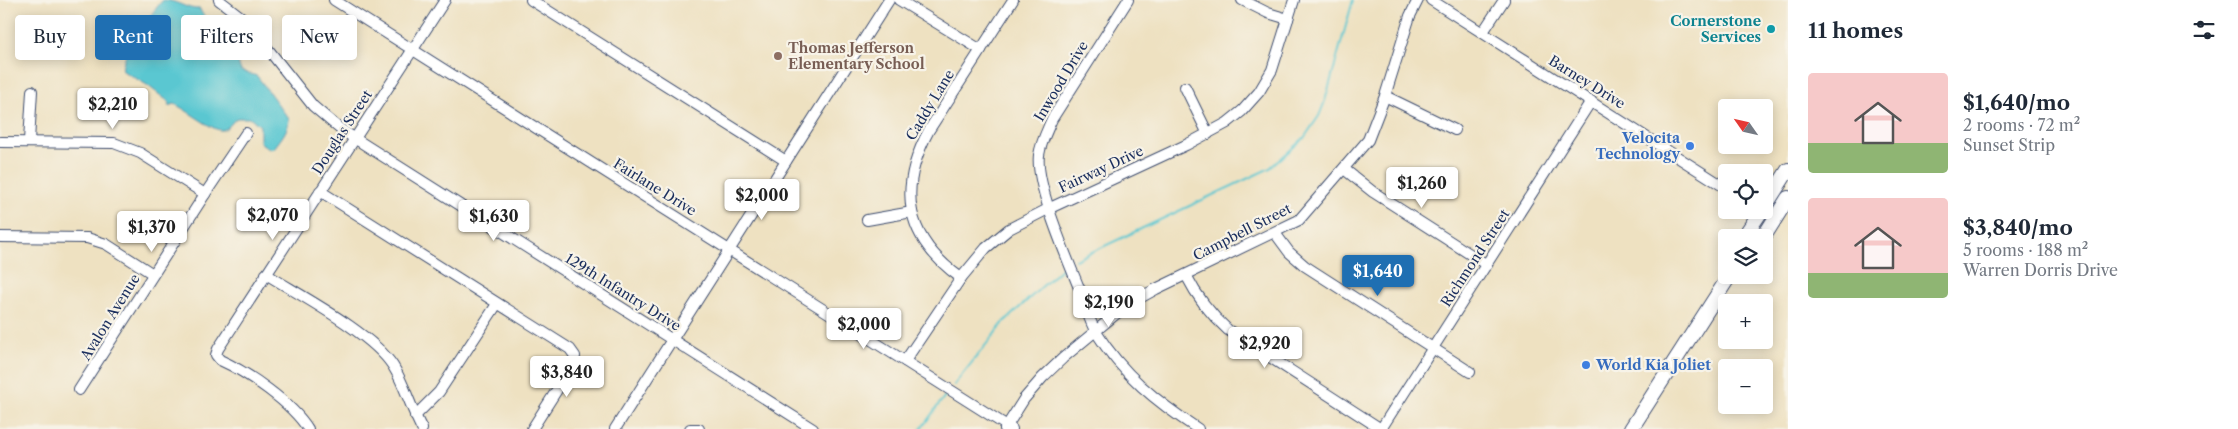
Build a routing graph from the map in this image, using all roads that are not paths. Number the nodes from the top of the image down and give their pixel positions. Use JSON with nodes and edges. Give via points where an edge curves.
{"nodes":[{"id":1,"x":219,"y":0,"type":"edge"},
{"id":2,"x":334,"y":0,"type":"edge"},
{"id":3,"x":445,"y":0,"type":"edge"},
{"id":4,"x":531,"y":0,"type":"edge"},
{"id":5,"x":889,"y":0,"type":"edge"},
{"id":6,"x":899,"y":0,"type":"edge"},
{"id":7,"x":1013,"y":0,"type":"edge"},
{"id":8,"x":1128,"y":0,"type":"edge"},
{"id":9,"x":1242,"y":0,"type":"edge"},
{"id":10,"x":1294,"y":0,"type":"edge"},
{"id":11,"x":1418,"y":0,"type":"edge"},
{"id":12,"x":1431,"y":0,"type":"edge"},
{"id":13,"x":1504,"y":0,"type":"edge"},
{"id":14,"x":1288,"y":19,"type":"junction"},
{"id":15,"x":1483,"y":32,"type":"junction"},
{"id":16,"x":411,"y":49,"type":"junction"},
{"id":17,"x":981,"y":50,"type":"junction"},
{"id":18,"x":1185,"y":87,"type":"dead end"},
{"id":19,"x":32,"y":91,"type":"dead end"},
{"id":20,"x":1385,"y":96,"type":"junction"},
{"id":21,"x":1591,"y":101,"type":"junction"},
{"id":22,"x":1454,"y":130,"type":"dead end"},
{"id":23,"x":246,"y":133,"type":"dead end"},
{"id":24,"x":1208,"y":134,"type":"junction"},
{"id":25,"x":355,"y":139,"type":"junction"},
{"id":26,"x":29,"y":141,"type":"junction"},
{"id":27,"x":0,"y":142,"type":"edge"},
{"id":28,"x":786,"y":161,"type":"junction"},
{"id":29,"x":1344,"y":169,"type":"junction"},
{"id":30,"x":1788,"y":170,"type":"edge"},
{"id":31,"x":1718,"y":183,"type":"edge"},
{"id":32,"x":320,"y":191,"type":"junction"},
{"id":33,"x":1773,"y":193,"type":"edge"},
{"id":34,"x":205,"y":194,"type":"junction"},
{"id":35,"x":1788,"y":198,"type":"edge"},
{"id":36,"x":1050,"y":208,"type":"junction"},
{"id":37,"x":912,"y":212,"type":"junction"},
{"id":38,"x":1775,"y":219,"type":"joint"},
{"id":39,"x":867,"y":220,"type":"dead end"},
{"id":40,"x":1769,"y":229,"type":"edge"},
{"id":41,"x":1275,"y":233,"type":"junction"},
{"id":42,"x":0,"y":237,"type":"edge"},
{"id":43,"x":728,"y":250,"type":"junction"},
{"id":44,"x":1487,"y":265,"type":"junction"},
{"id":45,"x":153,"y":274,"type":"junction"},
{"id":46,"x":266,"y":274,"type":"junction"},
{"id":47,"x":1186,"y":275,"type":"junction"},
{"id":48,"x":961,"y":278,"type":"junction"},
{"id":49,"x":1724,"y":284,"type":"edge"},
{"id":50,"x":497,"y":304,"type":"junction"},
{"id":51,"x":1096,"y":331,"type":"junction"},
{"id":52,"x":672,"y":340,"type":"junction"},
{"id":53,"x":1432,"y":348,"type":"junction"},
{"id":54,"x":905,"y":361,"type":"junction"},
{"id":55,"x":1470,"y":372,"type":"dead end"},
{"id":56,"x":79,"y":390,"type":"dead end"},
{"id":57,"x":415,"y":416,"type":"junction"},
{"id":58,"x":305,"y":428,"type":"edge"},
{"id":59,"x":1008,"y":428,"type":"edge"},
{"id":60,"x":422,"y":429,"type":"edge"},
{"id":61,"x":532,"y":429,"type":"edge"},
{"id":62,"x":615,"y":429,"type":"edge"},
{"id":63,"x":813,"y":429,"type":"edge"},
{"id":64,"x":1198,"y":429,"type":"edge"},
{"id":65,"x":1381,"y":429,"type":"edge"},
{"id":66,"x":1631,"y":429,"type":"edge"}],
"edges":[{"from":1,"to":25,"type":"street","name":"129th Infantry Drive","via":[[245,20],[313,106]]},
{"from":2,"to":16,"type":"street","name":"Fairlane Drive"},
{"from":3,"to":16,"type":"street","name":"Douglas Street"},
{"from":4,"to":28,"type":"street"},
{"from":5,"to":28,"type":"street"},
{"from":6,"to":17,"type":"street"},
{"from":7,"to":17,"type":"street","name":"Caddy Lane"},
{"from":8,"to":36,"type":"street","name":"Inwood Drive","via":[[1052,119],[1043,139],[1040,172]]},
{"from":9,"to":14,"type":"street"},
{"from":10,"to":14,"type":"street","name":"Fairway Drive"},
{"from":11,"to":20,"type":"street","name":"Campbell Street"},
{"from":12,"to":15,"type":"street","name":"Barney Drive"},
{"from":13,"to":15,"type":"street"},
{"from":14,"to":24,"type":"street","name":"Fairway Drive","via":[[1272,70],[1258,92],[1242,111]]},
{"from":15,"to":21,"type":"street","name":"Barney Drive"},
{"from":16,"to":25,"type":"street","name":"Douglas Street"},
{"from":16,"to":43,"type":"street","name":"Fairlane Drive"},
{"from":17,"to":37,"type":"street","name":"Caddy Lane","via":[[919,149],[912,170]]},
{"from":18,"to":24,"type":"street"},
{"from":19,"to":26,"type":"street"},
{"from":20,"to":22,"type":"street"},
{"from":20,"to":29,"type":"street","name":"Campbell Street","via":[[1368,140]]},
{"from":21,"to":31,"type":"street","name":"Barney Drive"},
{"from":21,"to":44,"type":"street","name":"Richmond Street"},
{"from":23,"to":34,"type":"street","name":"Avalon Avenue"},
{"from":24,"to":36,"type":"street","name":"Fairway Drive"},
{"from":25,"to":32,"type":"street","name":"Douglas Street"},
{"from":25,"to":52,"type":"street","name":"129th Infantry Drive"},
{"from":26,"to":27,"type":"street"},
{"from":26,"to":34,"type":"street","via":[[114,143],[140,152]]},
{"from":28,"to":43,"type":"street"},
{"from":29,"to":41,"type":"street","name":"Campbell Street","via":[[1299,220]]},
{"from":29,"to":44,"type":"street","via":[[1373,192]]},
{"from":30,"to":33,"type":"main road"},
{"from":32,"to":46,"type":"street","name":"Douglas Street"},
{"from":32,"to":50,"type":"street"},
{"from":34,"to":45,"type":"street","name":"Avalon Avenue"},
{"from":35,"to":38,"type":"main road"},
{"from":36,"to":48,"type":"street","name":"Fairway Drive","via":[[1009,229],[986,248]]},
{"from":36,"to":51,"type":"street","name":"Inwood Drive"},
{"from":37,"to":39,"type":"street"},
{"from":37,"to":48,"type":"street","name":"Caddy Lane","via":[[919,233],[930,250],[946,268]]},
{"from":38,"to":40,"type":"main road"},
{"from":41,"to":47,"type":"street","name":"Campbell Street"},
{"from":41,"to":53,"type":"street","via":[[1304,266]]},
{"from":42,"to":45,"type":"street","via":[[87,238],[106,244]]},
{"from":43,"to":52,"type":"street"},
{"from":43,"to":54,"type":"street","name":"Fairlane Drive"},
{"from":44,"to":53,"type":"street","name":"Richmond Street"},
{"from":45,"to":56,"type":"street","name":"Avalon Avenue"},
{"from":46,"to":57,"type":"street","via":[[365,337],[382,353],[393,366]]},
{"from":46,"to":58,"type":"street","name":"Douglas Street","via":[[216,355],[278,396],[294,411]]},
{"from":47,"to":51,"type":"street","name":"Campbell Street","via":[[1127,305]]},
{"from":47,"to":65,"type":"street","via":[[1196,296],[1228,330]]},
{"from":48,"to":54,"type":"street","name":"Fairway Drive"},
{"from":49,"to":66,"type":"main road"},
{"from":50,"to":57,"type":"street","via":[[439,392]]},
{"from":50,"to":61,"type":"street","via":[[570,349],[575,356],[574,363]]},
{"from":51,"to":59,"type":"street","name":"Campbell Street","via":[[1043,377],[1024,399]]},
{"from":51,"to":64,"type":"street","name":"Inwood Drive","via":[[1142,388]]},
{"from":52,"to":62,"type":"street"},
{"from":52,"to":63,"type":"street","name":"129th Infantry Drive"},
{"from":53,"to":55,"type":"street"},
{"from":53,"to":65,"type":"street","name":"Richmond Street"},
{"from":54,"to":59,"type":"street","name":"Fairlane Drive"},
{"from":57,"to":60,"type":"street"}]}
